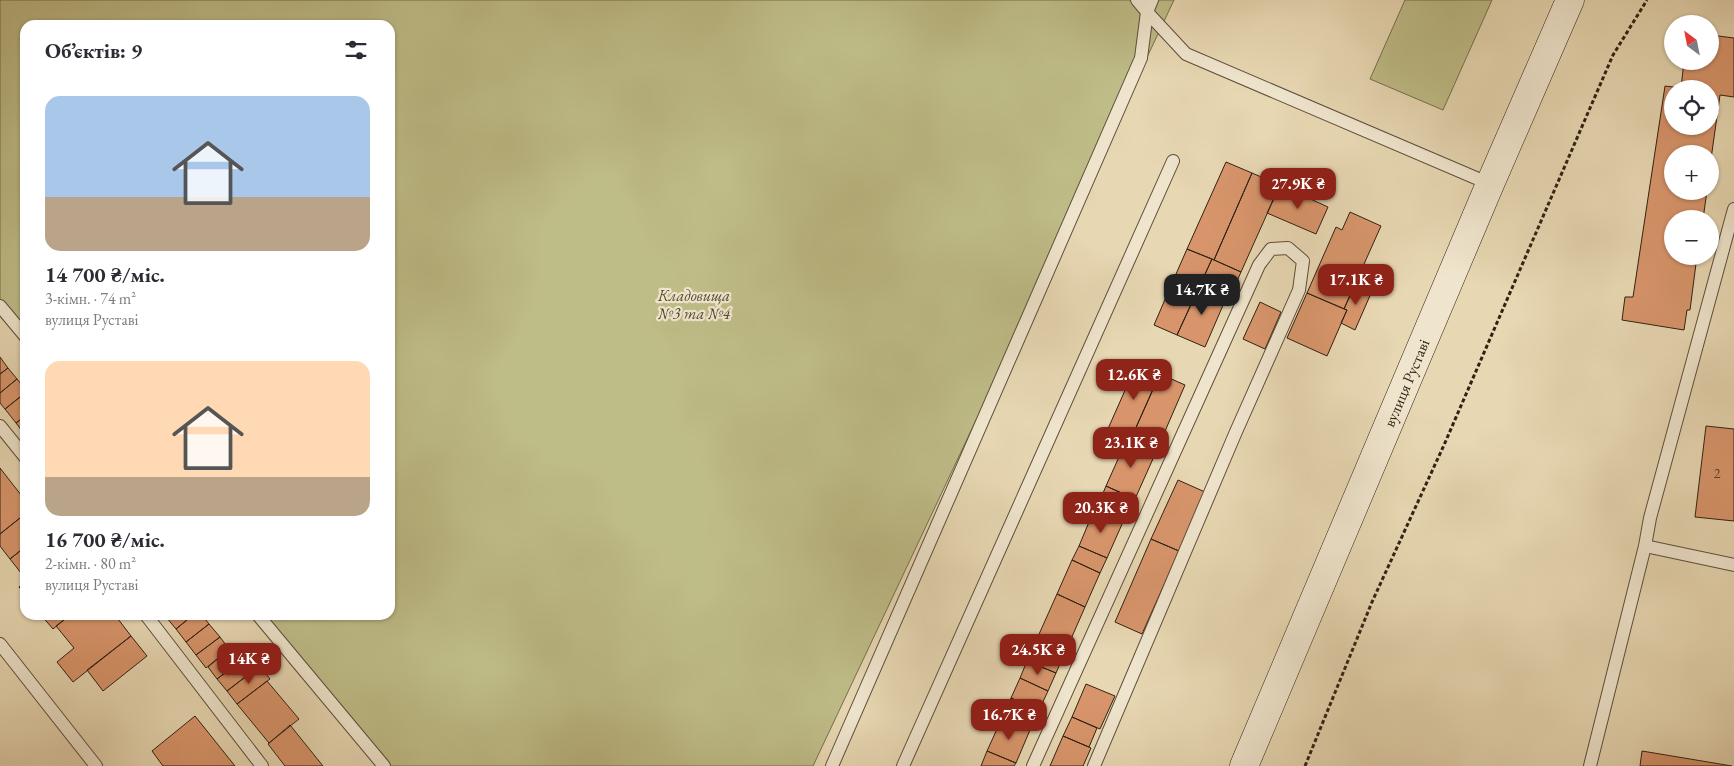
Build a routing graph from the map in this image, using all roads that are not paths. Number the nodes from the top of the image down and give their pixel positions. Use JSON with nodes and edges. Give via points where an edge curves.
{"nodes":[{"id":1,"x":1137,"y":0,"type":"edge"},
{"id":2,"x":1570,"y":0,"type":"edge"},
{"id":3,"x":1149,"y":6,"type":"edge"},
{"id":4,"x":1173,"y":161,"type":"dead end"},
{"id":5,"x":1490,"y":184,"type":"junction"},
{"id":6,"x":1734,"y":209,"type":"edge"},
{"id":7,"x":0,"y":306,"type":"edge"},
{"id":8,"x":20,"y":330,"type":"edge"},
{"id":9,"x":0,"y":426,"type":"edge"},
{"id":10,"x":20,"y":451,"type":"edge"},
{"id":11,"x":1644,"y":546,"type":"junction"},
{"id":12,"x":1734,"y":565,"type":"edge"},
{"id":13,"x":150,"y":620,"type":"edge"},
{"id":14,"x":262,"y":620,"type":"edge"},
{"id":15,"x":0,"y":644,"type":"edge"},
{"id":16,"x":96,"y":766,"type":"edge"},
{"id":17,"x":262,"y":766,"type":"edge"},
{"id":18,"x":384,"y":766,"type":"edge"},
{"id":19,"x":832,"y":766,"type":"edge"},
{"id":20,"x":903,"y":766,"type":"edge"},
{"id":21,"x":1033,"y":766,"type":"edge"},
{"id":22,"x":1094,"y":766,"type":"edge"},
{"id":23,"x":1244,"y":766,"type":"edge"},
{"id":24,"x":1590,"y":766,"type":"edge"}],
"edges":[{"from":1,"to":3,"type":"lane"},
{"from":2,"to":5,"type":"main road","name":"вулиця Руставі"},
{"from":3,"to":5,"type":"lane","via":[[1186,54]]},
{"from":3,"to":19,"type":"lane","via":[[1141,58]]},
{"from":4,"to":20,"type":"lane"},
{"from":5,"to":23,"type":"main road","name":"вулиця Руставі"},
{"from":6,"to":11,"type":"lane"},
{"from":7,"to":8,"type":"lane"},
{"from":9,"to":10,"type":"lane"},
{"from":11,"to":12,"type":"lane"},
{"from":11,"to":24,"type":"lane"},
{"from":13,"to":17,"type":"lane"},
{"from":14,"to":18,"type":"lane"},
{"from":15,"to":16,"type":"lane"},
{"from":21,"to":22,"type":"lane","via":[[1258,265],[1271,249],[1288,248],[1303,261],[1299,290]]}]}
